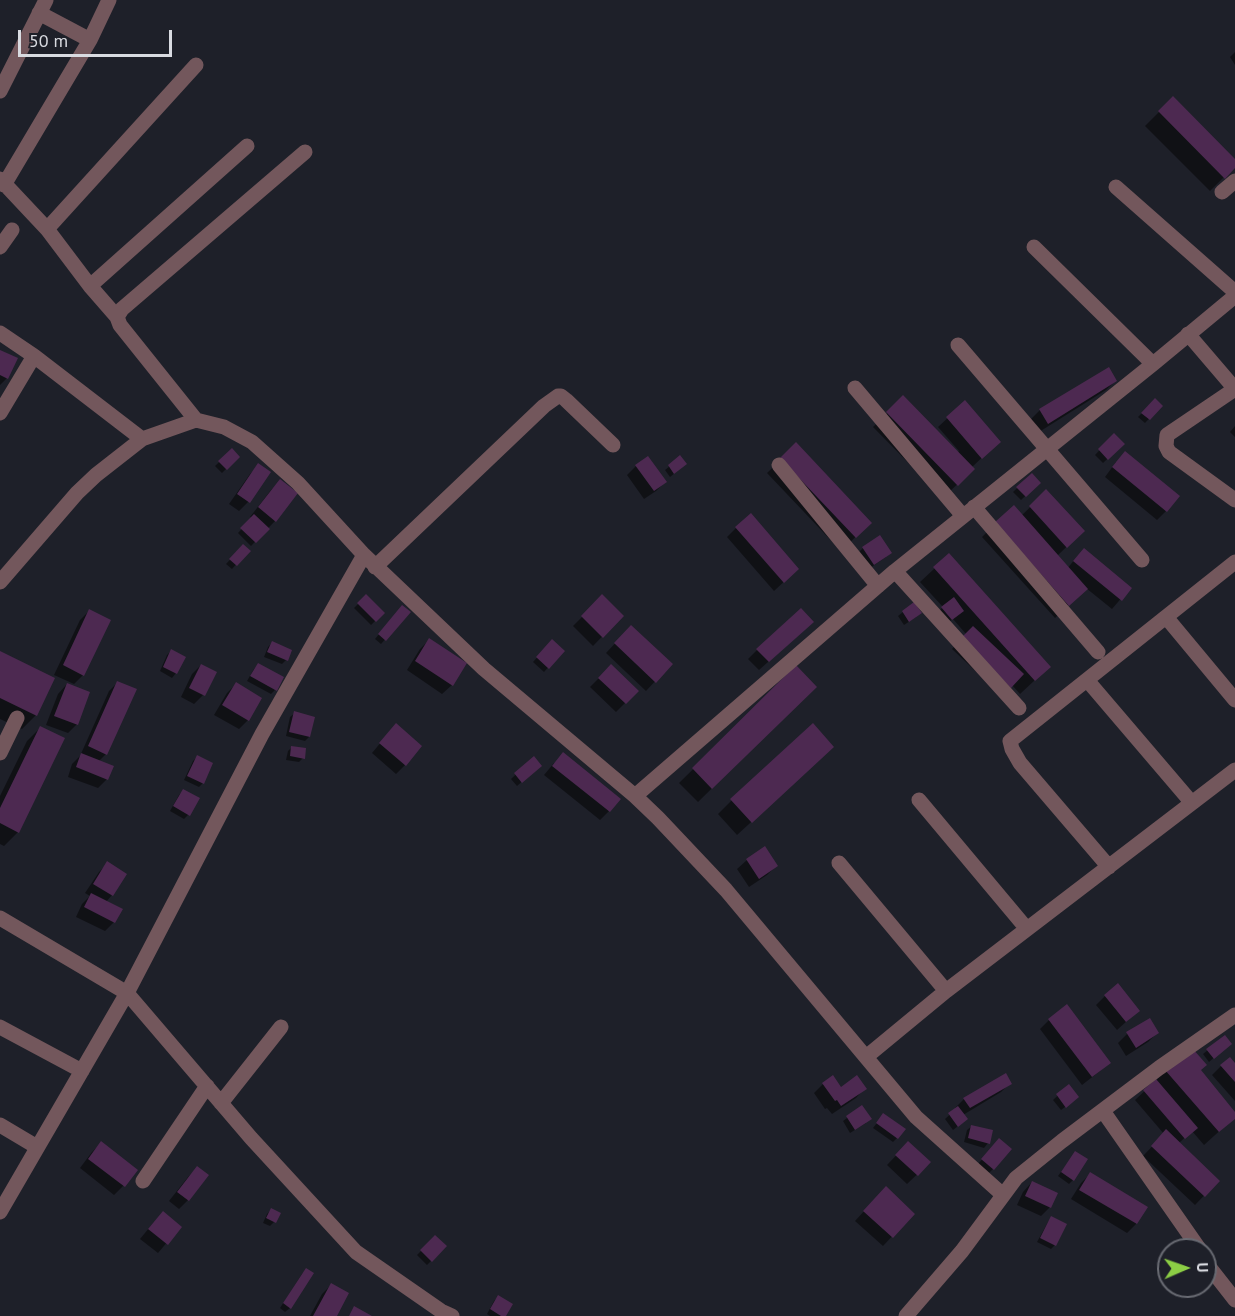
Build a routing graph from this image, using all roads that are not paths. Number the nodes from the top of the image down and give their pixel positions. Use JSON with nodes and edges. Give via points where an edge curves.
{"nodes":[{"id":1,"x":109,"y":0,"type":"edge"},
{"id":2,"x":42,"y":7,"type":"edge"},
{"id":3,"x":90,"y":40,"type":"junction"},
{"id":4,"x":196,"y":65,"type":"dead end"},
{"id":5,"x":0,"y":91,"type":"edge"},
{"id":6,"x":247,"y":146,"type":"dead end"},
{"id":7,"x":305,"y":152,"type":"dead end"},
{"id":8,"x":1235,"y":181,"type":"edge"},
{"id":9,"x":2,"y":182,"type":"edge"},
{"id":10,"x":1116,"y":187,"type":"dead end"},
{"id":11,"x":1222,"y":192,"type":"dead end"},
{"id":12,"x":12,"y":230,"type":"dead end"},
{"id":13,"x":47,"y":230,"type":"junction"},
{"id":14,"x":0,"y":247,"type":"edge"},
{"id":15,"x":1034,"y":247,"type":"dead end"},
{"id":16,"x":90,"y":286,"type":"junction"},
{"id":17,"x":1235,"y":294,"type":"edge"},
{"id":18,"x":117,"y":317,"type":"junction"},
{"id":19,"x":0,"y":333,"type":"edge"},
{"id":20,"x":1188,"y":334,"type":"junction"},
{"id":21,"x":958,"y":345,"type":"dead end"},
{"id":22,"x":34,"y":356,"type":"junction"},
{"id":23,"x":1153,"y":364,"type":"junction"},
{"id":24,"x":855,"y":388,"type":"dead end"},
{"id":25,"x":1235,"y":389,"type":"edge"},
{"id":26,"x":0,"y":413,"type":"edge"},
{"id":27,"x":196,"y":420,"type":"junction"},
{"id":28,"x":142,"y":439,"type":"junction"},
{"id":29,"x":613,"y":445,"type":"dead end"},
{"id":30,"x":1047,"y":449,"type":"junction"},
{"id":31,"x":779,"y":465,"type":"dead end"},
{"id":32,"x":1235,"y":500,"type":"edge"},
{"id":33,"x":969,"y":512,"type":"junction"},
{"id":34,"x":364,"y":555,"type":"junction"},
{"id":35,"x":1142,"y":560,"type":"dead end"},
{"id":36,"x":1235,"y":562,"type":"edge"},
{"id":37,"x":375,"y":567,"type":"junction"},
{"id":38,"x":895,"y":571,"type":"junction"},
{"id":39,"x":0,"y":582,"type":"edge"},
{"id":40,"x":878,"y":585,"type":"junction"},
{"id":41,"x":1166,"y":617,"type":"junction"},
{"id":42,"x":1098,"y":652,"type":"dead end"},
{"id":43,"x":1087,"y":680,"type":"junction"},
{"id":44,"x":1235,"y":700,"type":"edge"},
{"id":45,"x":1019,"y":708,"type":"dead end"},
{"id":46,"x":17,"y":718,"type":"dead end"},
{"id":47,"x":0,"y":753,"type":"edge"},
{"id":48,"x":1235,"y":770,"type":"edge"},
{"id":49,"x":634,"y":796,"type":"junction"},
{"id":50,"x":920,"y":800,"type":"dead end"},
{"id":51,"x":1192,"y":803,"type":"junction"},
{"id":52,"x":840,"y":862,"type":"dead end"},
{"id":53,"x":1109,"y":867,"type":"junction"},
{"id":54,"x":0,"y":918,"type":"edge"},
{"id":55,"x":1027,"y":929,"type":"junction"},
{"id":56,"x":946,"y":991,"type":"junction"},
{"id":57,"x":127,"y":993,"type":"junction"},
{"id":58,"x":1235,"y":1015,"type":"edge"},
{"id":59,"x":0,"y":1027,"type":"edge"},
{"id":60,"x":281,"y":1027,"type":"dead end"},
{"id":61,"x":866,"y":1057,"type":"junction"},
{"id":62,"x":82,"y":1071,"type":"junction"},
{"id":63,"x":207,"y":1086,"type":"junction"},
{"id":64,"x":221,"y":1103,"type":"junction"},
{"id":65,"x":1104,"y":1111,"type":"junction"},
{"id":66,"x":0,"y":1125,"type":"edge"},
{"id":67,"x":37,"y":1147,"type":"junction"},
{"id":68,"x":143,"y":1181,"type":"dead end"},
{"id":69,"x":1003,"y":1195,"type":"junction"},
{"id":70,"x":0,"y":1212,"type":"edge"},
{"id":71,"x":1192,"y":1238,"type":"edge"},
{"id":72,"x":1217,"y":1277,"type":"edge"},
{"id":73,"x":1235,"y":1300,"type":"edge"},
{"id":74,"x":452,"y":1316,"type":"edge"},
{"id":75,"x":906,"y":1316,"type":"edge"}],
"edges":[{"from":1,"to":3,"type":"street"},
{"from":2,"to":3,"type":"street"},
{"from":2,"to":5,"type":"street"},
{"from":3,"to":9,"type":"street"},
{"from":4,"to":13,"type":"street"},
{"from":6,"to":16,"type":"street"},
{"from":7,"to":18,"type":"street"},
{"from":8,"to":11,"type":"street"},
{"from":9,"to":13,"type":"street"},
{"from":10,"to":17,"type":"street"},
{"from":12,"to":14,"type":"street"},
{"from":13,"to":16,"type":"street"},
{"from":15,"to":23,"type":"street"},
{"from":16,"to":18,"type":"street"},
{"from":17,"to":20,"type":"street"},
{"from":18,"to":27,"type":"street"},
{"from":19,"to":22,"type":"street"},
{"from":20,"to":23,"type":"street"},
{"from":20,"to":25,"type":"street"},
{"from":21,"to":30,"type":"street"},
{"from":22,"to":26,"type":"street"},
{"from":22,"to":28,"type":"street"},
{"from":23,"to":30,"type":"street"},
{"from":24,"to":33,"type":"street"},
{"from":25,"to":32,"type":"street","via":[[1167,435],[1166,446]]},
{"from":27,"to":28,"type":"street"},
{"from":27,"to":34,"type":"street","via":[[224,427],[252,442],[298,483]]},
{"from":28,"to":39,"type":"street","via":[[77,493]]},
{"from":29,"to":37,"type":"street","via":[[558,396]]},
{"from":30,"to":33,"type":"street"},
{"from":30,"to":35,"type":"street"},
{"from":31,"to":40,"type":"street"},
{"from":33,"to":38,"type":"street"},
{"from":33,"to":42,"type":"street"},
{"from":34,"to":37,"type":"street"},
{"from":34,"to":57,"type":"street","via":[[262,734]]},
{"from":36,"to":41,"type":"street"},
{"from":37,"to":49,"type":"street","via":[[484,669]]},
{"from":38,"to":40,"type":"street"},
{"from":38,"to":45,"type":"street"},
{"from":40,"to":49,"type":"street"},
{"from":41,"to":43,"type":"street"},
{"from":41,"to":44,"type":"street"},
{"from":43,"to":51,"type":"street"},
{"from":43,"to":53,"type":"street","via":[[1010,741],[1020,763]]},
{"from":46,"to":47,"type":"street"},
{"from":48,"to":51,"type":"street"},
{"from":49,"to":61,"type":"street","via":[[726,890]]},
{"from":50,"to":55,"type":"street"},
{"from":51,"to":53,"type":"street"},
{"from":52,"to":56,"type":"street"},
{"from":53,"to":55,"type":"street"},
{"from":54,"to":57,"type":"street"},
{"from":55,"to":56,"type":"street"},
{"from":56,"to":61,"type":"street"},
{"from":57,"to":62,"type":"street"},
{"from":57,"to":63,"type":"street"},
{"from":58,"to":65,"type":"street"},
{"from":59,"to":62,"type":"street"},
{"from":60,"to":64,"type":"street"},
{"from":61,"to":69,"type":"street","via":[[916,1117]]},
{"from":62,"to":67,"type":"street"},
{"from":63,"to":64,"type":"street"},
{"from":63,"to":68,"type":"street"},
{"from":64,"to":74,"type":"street","via":[[356,1252]]},
{"from":65,"to":69,"type":"street","via":[[1016,1178]]},
{"from":65,"to":71,"type":"street"},
{"from":66,"to":67,"type":"street"},
{"from":67,"to":70,"type":"street"},
{"from":69,"to":75,"type":"street","via":[[962,1251]]},
{"from":72,"to":73,"type":"street"}]}
